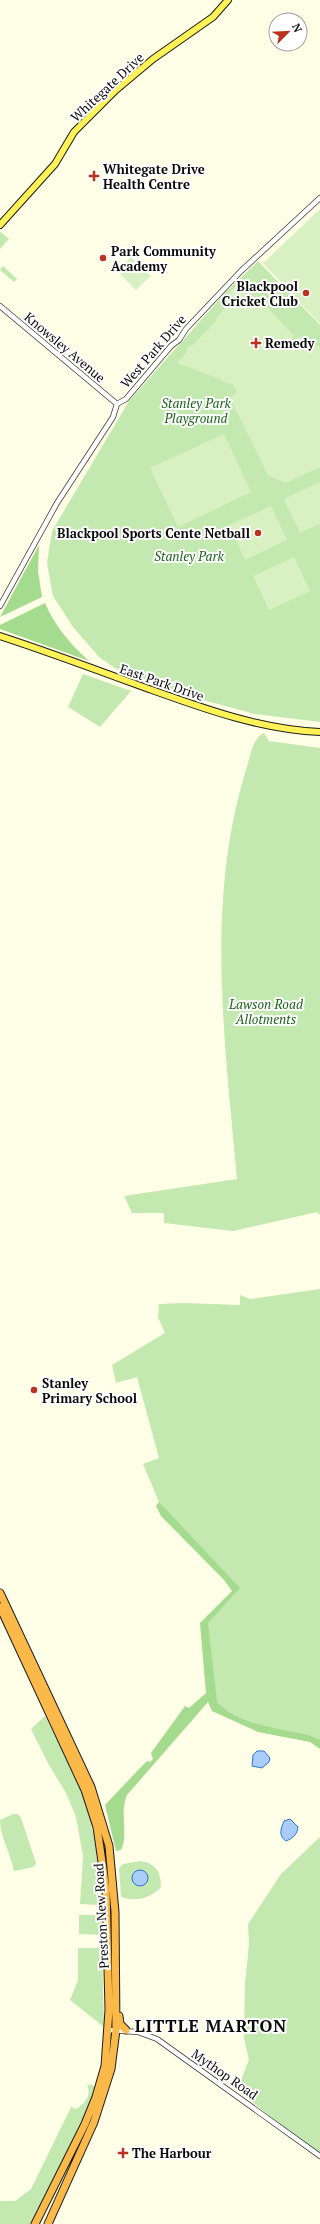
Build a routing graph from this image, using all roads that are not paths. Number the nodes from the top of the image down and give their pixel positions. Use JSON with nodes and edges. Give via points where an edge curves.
{"nodes":[{"id":1,"x":228,"y":0,"type":"edge"},
{"id":2,"x":320,"y":198,"type":"edge"},
{"id":3,"x":0,"y":225,"type":"edge"},
{"id":4,"x":0,"y":306,"type":"edge"},
{"id":5,"x":117,"y":404,"type":"junction"},
{"id":6,"x":0,"y":606,"type":"edge"},
{"id":7,"x":0,"y":636,"type":"edge"},
{"id":8,"x":320,"y":732,"type":"edge"},
{"id":9,"x":0,"y":1593,"type":"edge"},
{"id":10,"x":0,"y":1607,"type":"edge"},
{"id":11,"x":102,"y":1854,"type":"junction"},
{"id":12,"x":110,"y":1860,"type":"junction"},
{"id":13,"x":104,"y":1868,"type":"junction"},
{"id":14,"x":115,"y":1983,"type":"junction"},
{"id":15,"x":112,"y":2030,"type":"junction"},
{"id":16,"x":126,"y":2030,"type":"junction"},
{"id":17,"x":320,"y":2156,"type":"edge"},
{"id":18,"x":35,"y":2224,"type":"edge"},
{"id":19,"x":48,"y":2224,"type":"edge"}],
"edges":[{"from":1,"to":3,"type":"main road","name":"Whitegate Drive","via":[[213,17],[116,90],[74,132],[55,164]]},
{"from":2,"to":5,"type":"street","name":"West Park Drive","via":[[241,271],[186,329],[126,399]]},
{"from":4,"to":5,"type":"street","name":"Knowsley Avenue"},
{"from":5,"to":6,"type":"street","name":"West Park Drive","via":[[113,416],[57,503]]},
{"from":7,"to":8,"type":"main road","name":"East Park Drive","via":[[237,719],[292,730]]},
{"from":9,"to":12,"type":"highway","name":"Preston New Road","via":[[85,1774],[103,1824]]},
{"from":10,"to":11,"type":"highway","name":"Preston New Road","via":[[85,1790],[98,1827]]},
{"from":11,"to":12,"type":"highway"},
{"from":11,"to":13,"type":"highway","name":"Preston New Road"},
{"from":12,"to":13,"type":"highway"},
{"from":12,"to":14,"type":"highway","name":"Preston New Road","via":[[116,1925]]},
{"from":13,"to":15,"type":"highway","name":"Preston New Road"},
{"from":14,"to":15,"type":"highway","name":"Preston New Road"},
{"from":14,"to":16,"type":"highway","via":[[119,1989],[119,2021]]},
{"from":15,"to":16,"type":"street","name":"Mythop Road"},
{"from":15,"to":18,"type":"highway","name":"Preston New Road","via":[[105,2066],[92,2108]]},
{"from":15,"to":19,"type":"highway","name":"Preston New Road","via":[[111,2070],[104,2094]]},
{"from":16,"to":17,"type":"street","name":"Mythop Road","via":[[147,2034],[163,2043]]}]}
